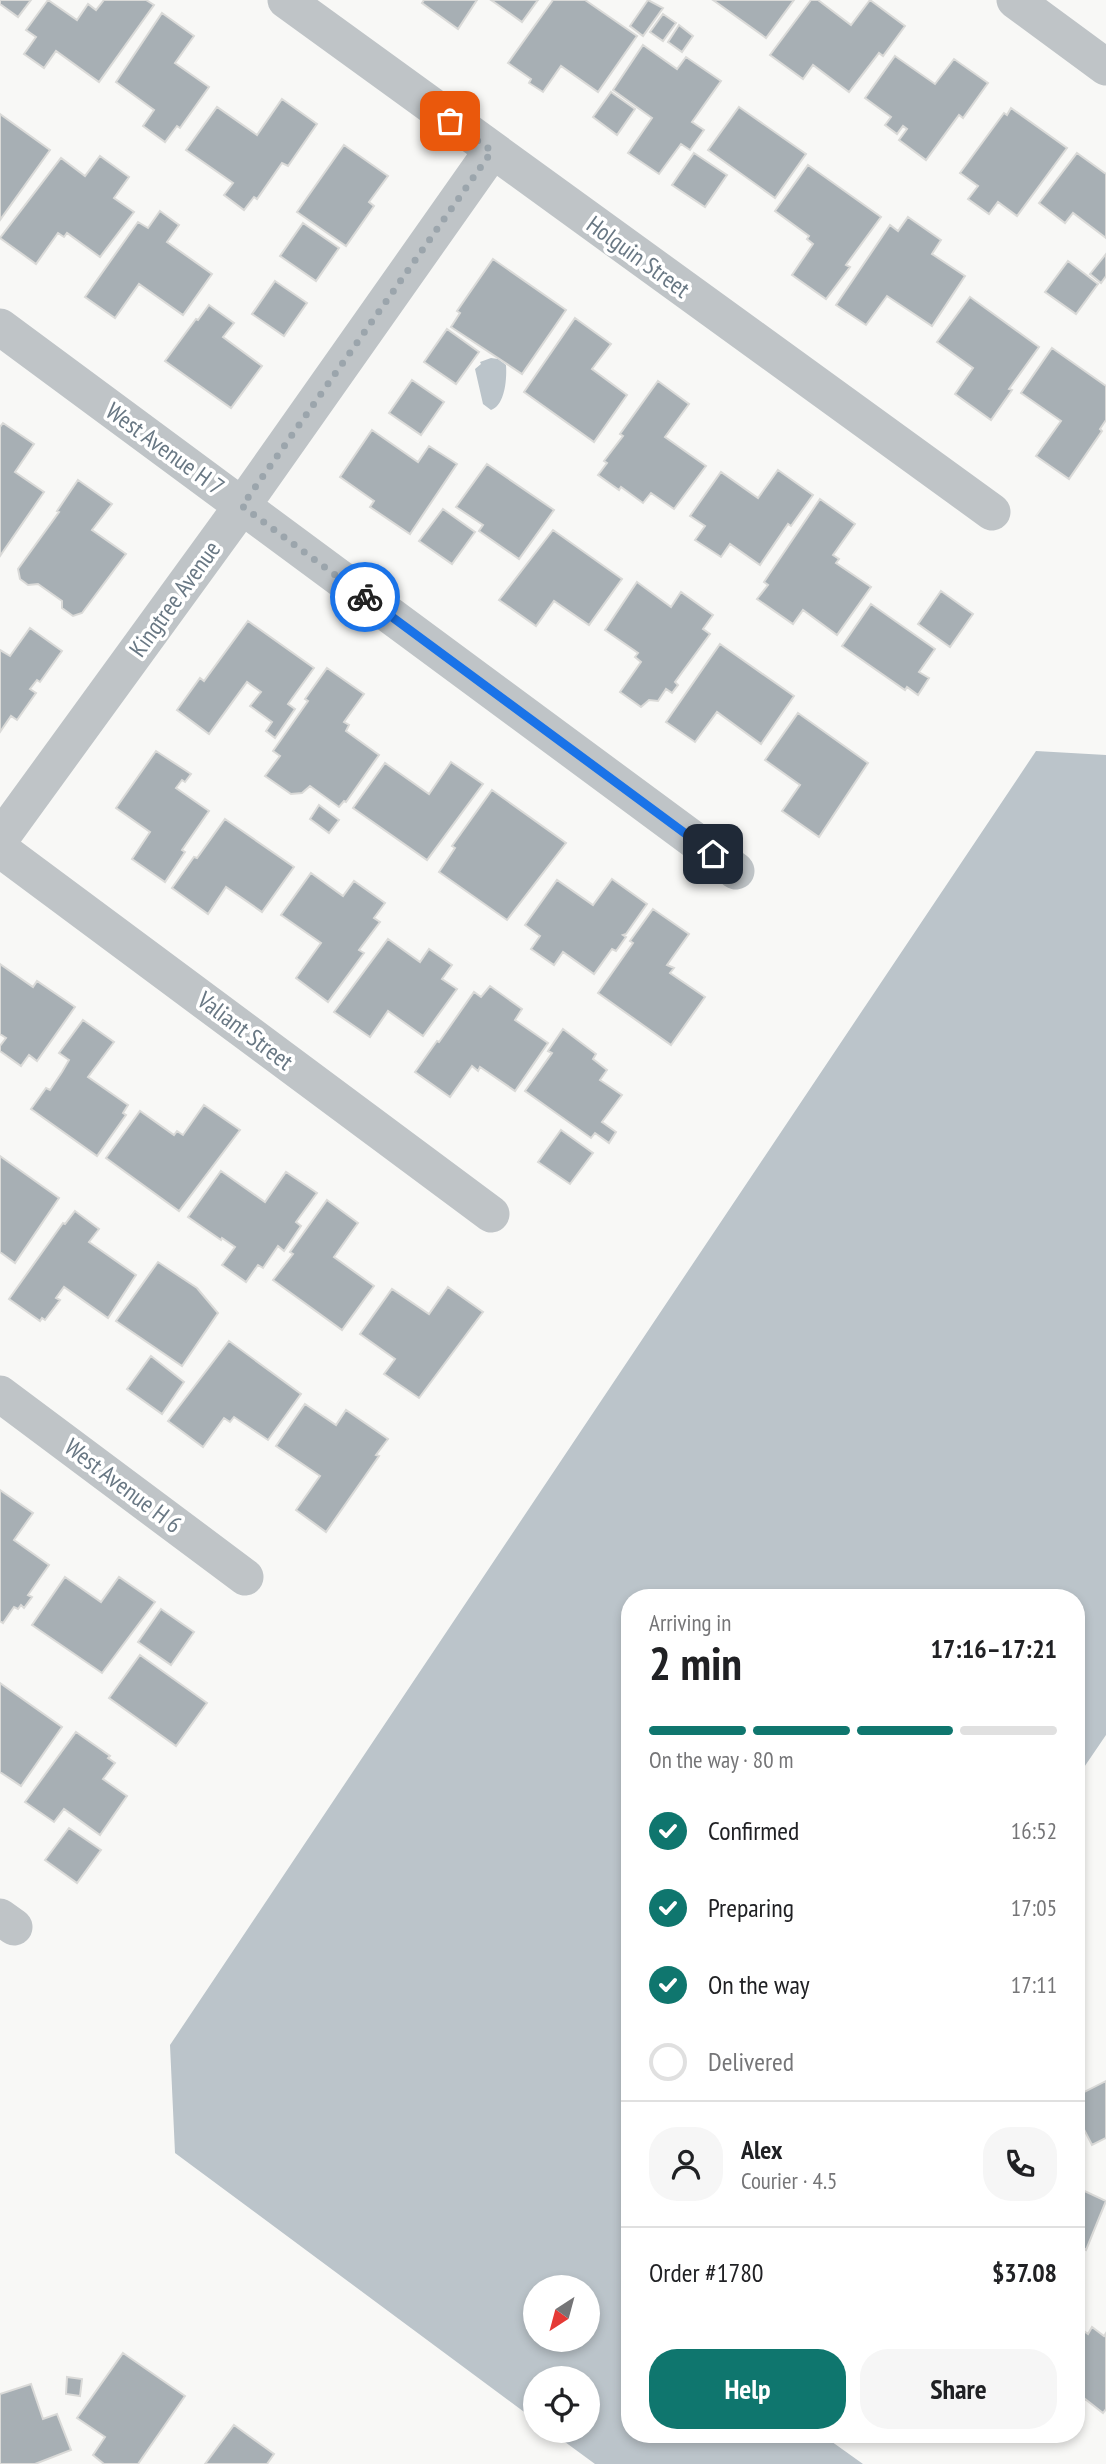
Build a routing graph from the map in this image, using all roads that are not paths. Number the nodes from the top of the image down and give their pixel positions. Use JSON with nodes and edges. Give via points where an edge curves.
{"nodes":[{"id":1,"x":286,"y":0,"type":"edge"},
{"id":2,"x":1015,"y":0,"type":"edge"},
{"id":3,"x":1106,"y":67,"type":"edge"},
{"id":4,"x":492,"y":151,"type":"junction"},
{"id":5,"x":0,"y":327,"type":"edge"},
{"id":6,"x":242,"y":506,"type":"junction"},
{"id":7,"x":992,"y":512,"type":"dead end"},
{"id":8,"x":0,"y":839,"type":"edge"},
{"id":9,"x":0,"y":849,"type":"edge"},
{"id":10,"x":736,"y":871,"type":"dead end"},
{"id":11,"x":491,"y":1214,"type":"dead end"},
{"id":12,"x":0,"y":1394,"type":"edge"},
{"id":13,"x":246,"y":1577,"type":"dead end"}],
"edges":[{"from":1,"to":4,"type":"street","name":"Holguin Street"},
{"from":2,"to":3,"type":"street"},
{"from":4,"to":6,"type":"street","name":"Kingtree Avenue"},
{"from":4,"to":7,"type":"street","name":"Holguin Street"},
{"from":5,"to":6,"type":"street","name":"West Avenue H 7"},
{"from":6,"to":8,"type":"street","name":"Kingtree Avenue"},
{"from":6,"to":10,"type":"street","name":"West Avenue H 7"},
{"from":9,"to":11,"type":"street","name":"Valiant Street"},
{"from":12,"to":13,"type":"street","name":"West Avenue H 6"}]}
